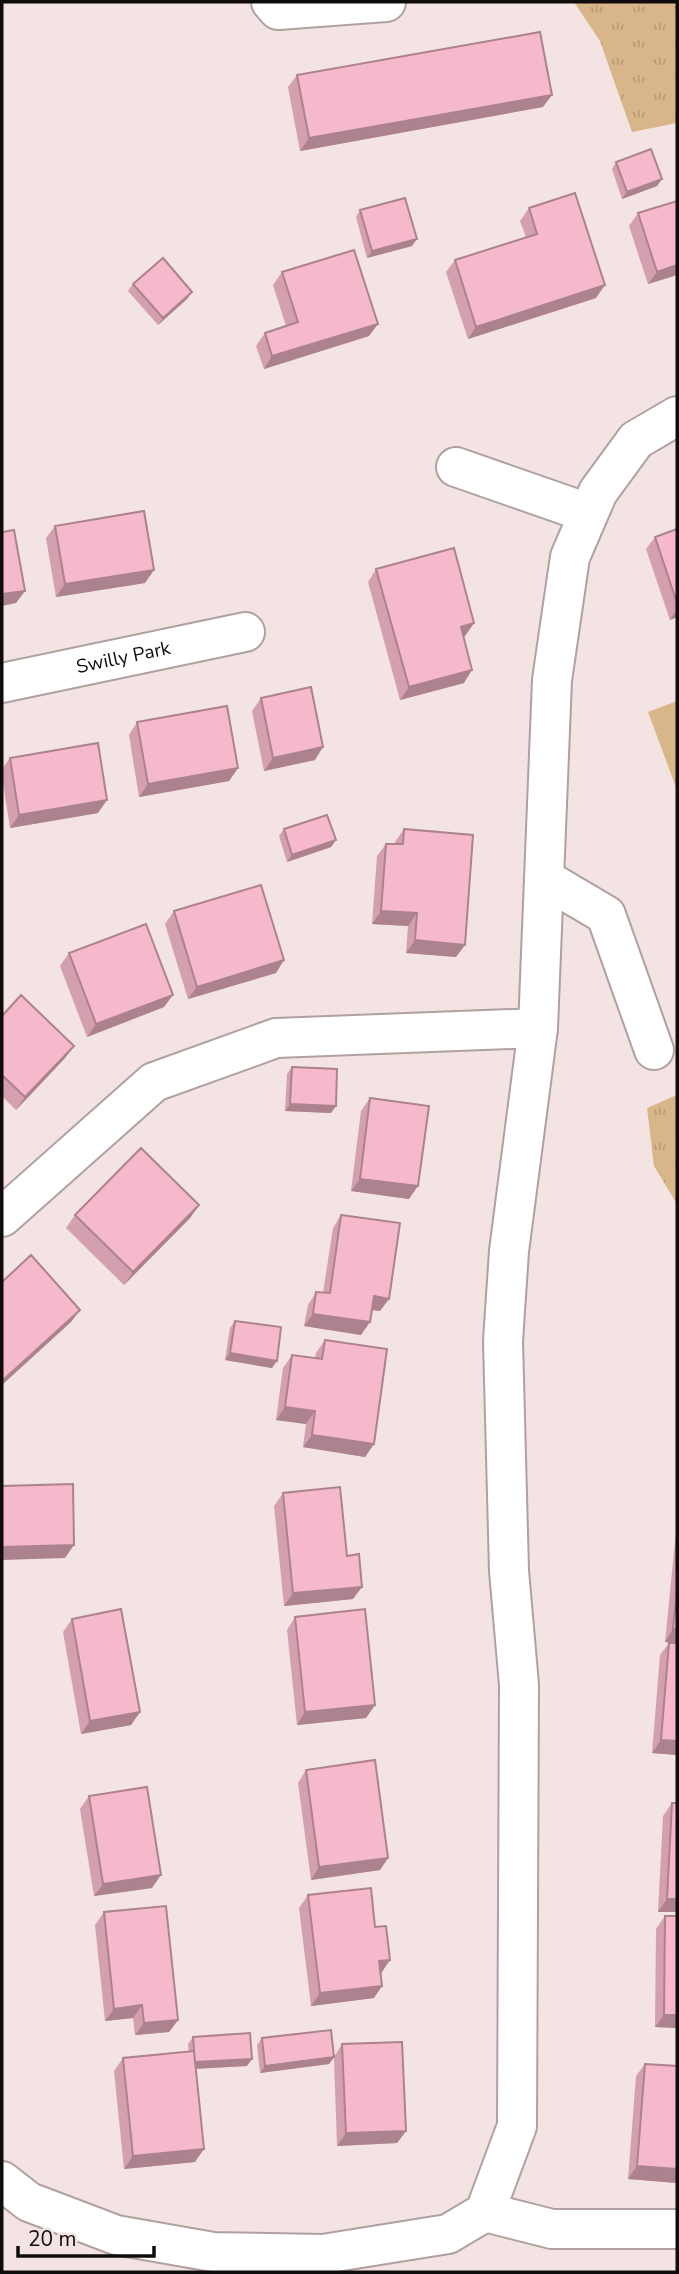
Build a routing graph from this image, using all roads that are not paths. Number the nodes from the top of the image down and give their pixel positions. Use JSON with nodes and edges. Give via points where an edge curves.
{"nodes":[{"id":1,"x":271,"y":2,"type":"edge"},
{"id":2,"x":386,"y":2,"type":"edge"},
{"id":3,"x":677,"y":416,"type":"edge"},
{"id":4,"x":456,"y":467,"type":"dead end"},
{"id":5,"x":588,"y":513,"type":"junction"},
{"id":6,"x":245,"y":632,"type":"dead end"},
{"id":7,"x":2,"y":683,"type":"edge"},
{"id":8,"x":545,"y":879,"type":"junction"},
{"id":9,"x":538,"y":1028,"type":"junction"},
{"id":10,"x":654,"y":1050,"type":"dead end"},
{"id":11,"x":2,"y":1217,"type":"edge"},
{"id":12,"x":2,"y":2181,"type":"edge"},
{"id":13,"x":485,"y":2212,"type":"junction"},
{"id":14,"x":677,"y":2229,"type":"edge"}],
"edges":[{"from":1,"to":2,"type":"street","via":[[278,10]]},
{"from":3,"to":5,"type":"street","via":[[636,440]]},
{"from":4,"to":5,"type":"street"},
{"from":5,"to":8,"type":"street","via":[[570,557],[552,680]]},
{"from":6,"to":7,"type":"street","name":"Swilly Park"},
{"from":8,"to":9,"type":"street"},
{"from":8,"to":10,"type":"street","via":[[606,915]]},
{"from":9,"to":11,"type":"street","via":[[276,1038],[154,1082]]},
{"from":9,"to":13,"type":"street","via":[[509,1251],[503,1341],[509,1571],[519,1685],[517,2126]]},
{"from":12,"to":13,"type":"street","via":[[29,2202],[116,2235],[213,2252],[323,2254],[448,2234]]},
{"from":13,"to":14,"type":"street","via":[[552,2229]]}]}
